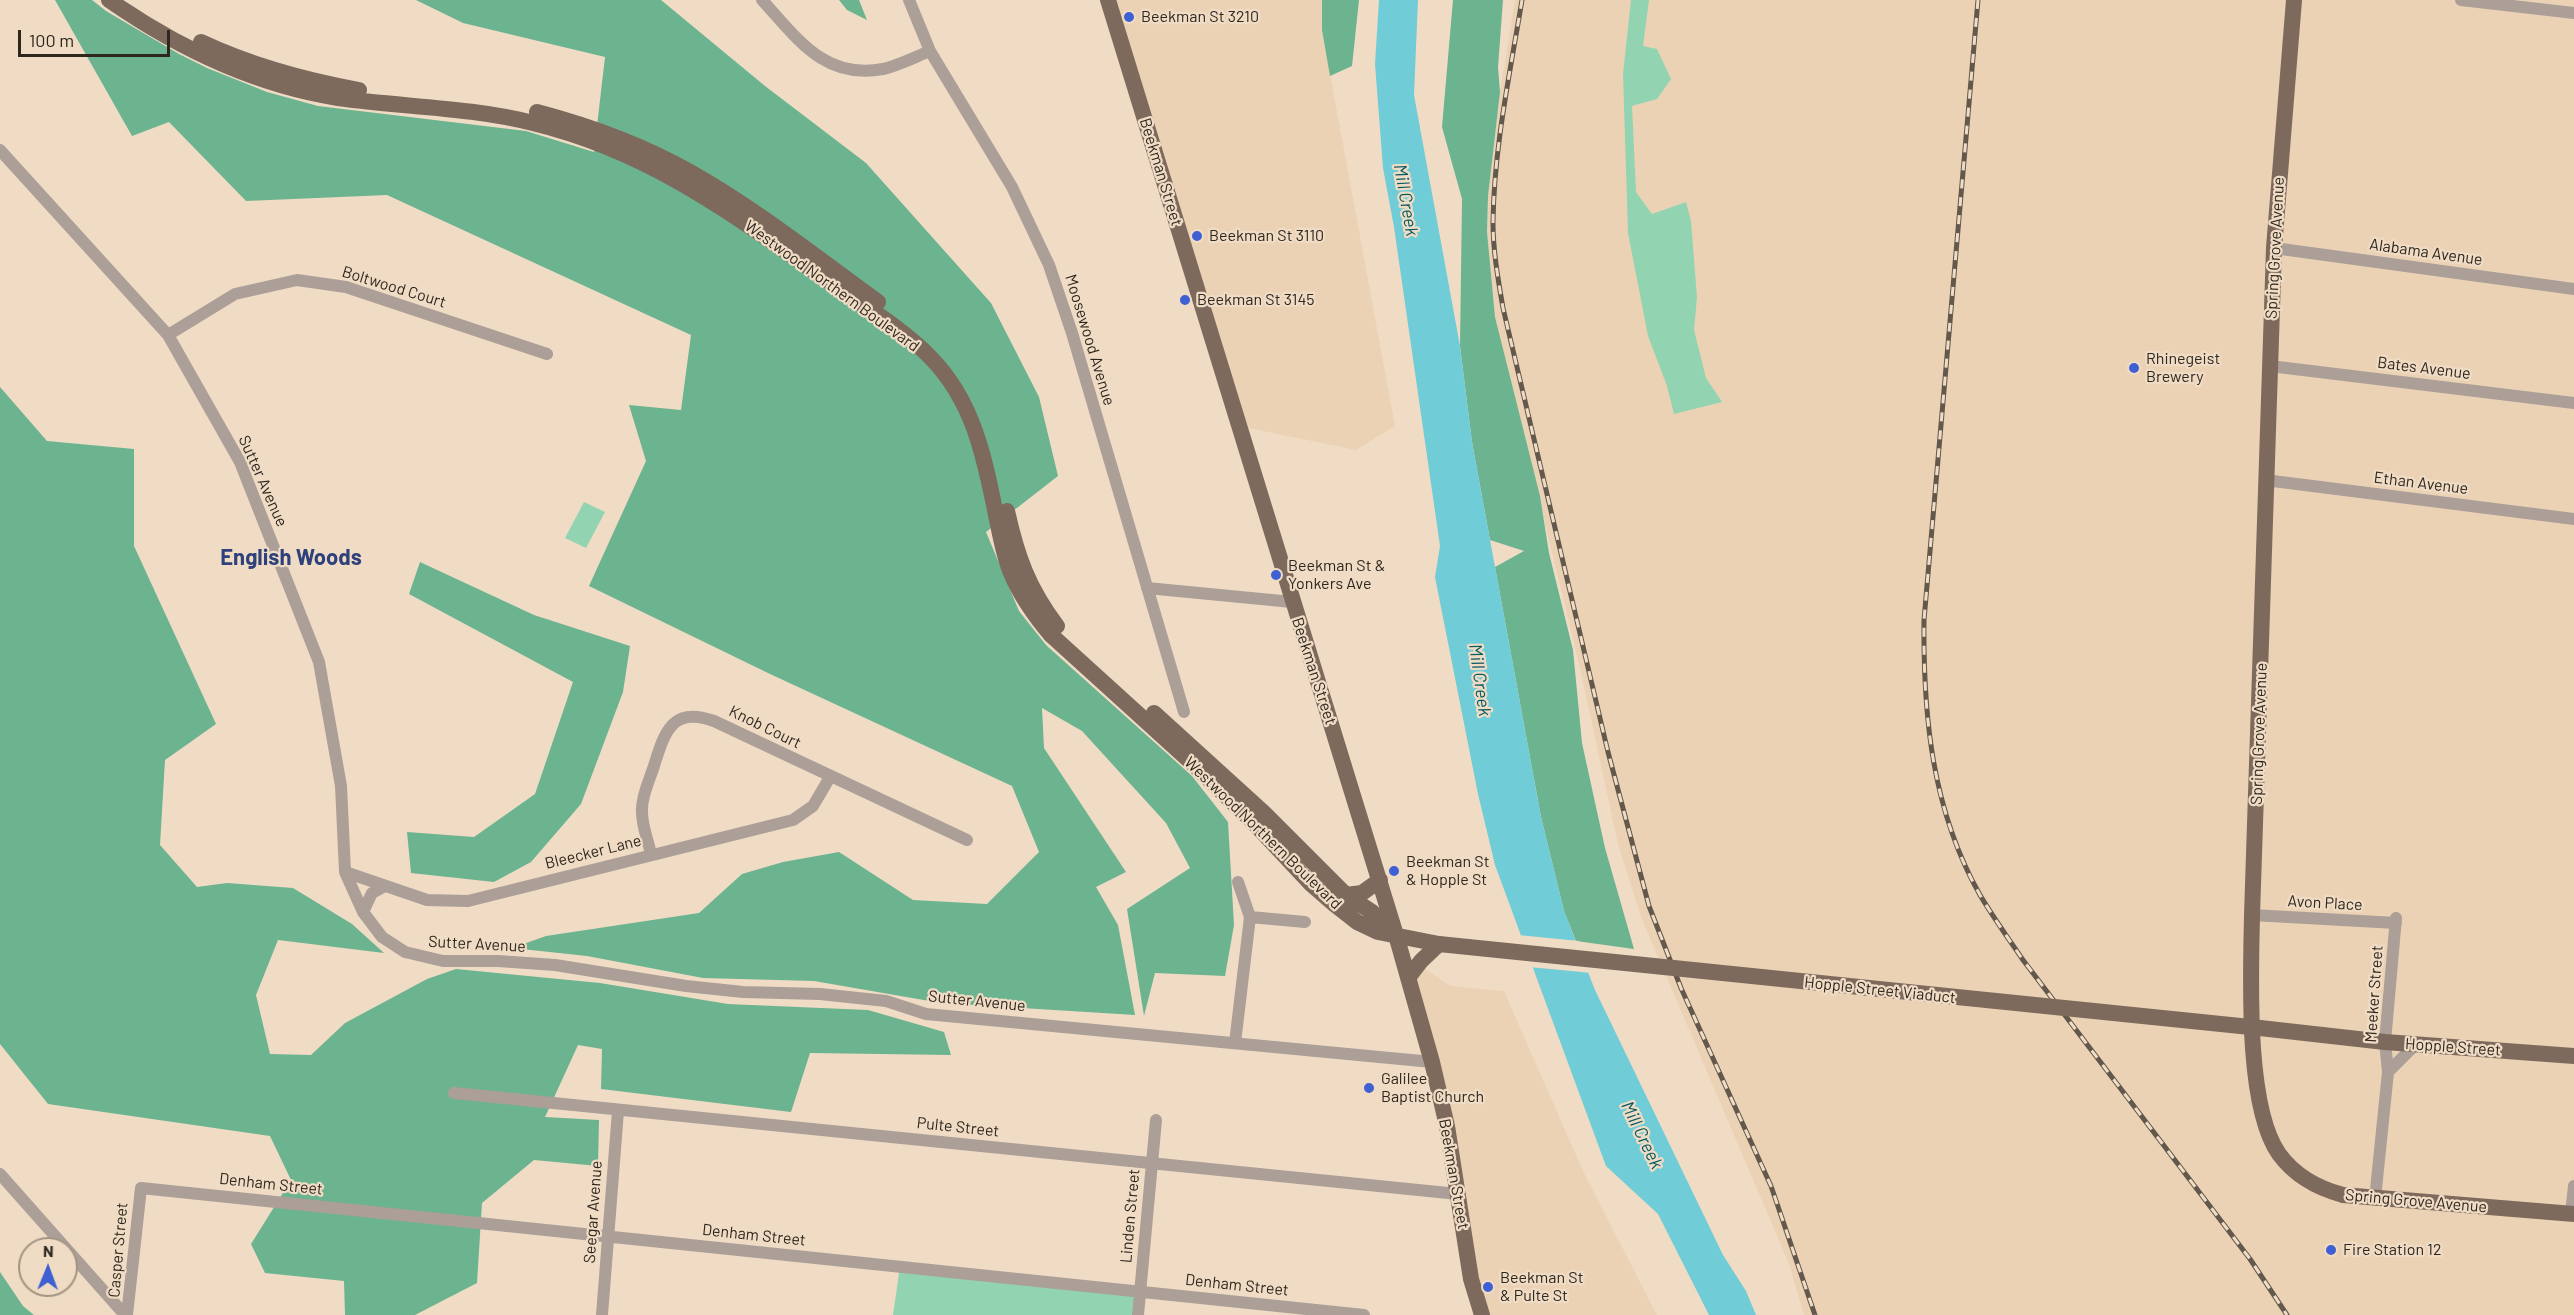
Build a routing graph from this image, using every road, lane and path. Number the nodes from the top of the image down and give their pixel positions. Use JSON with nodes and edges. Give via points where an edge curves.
{"nodes":[{"id":1,"x":109,"y":0,"type":"edge"},
{"id":2,"x":128,"y":0,"type":"edge"},
{"id":3,"x":762,"y":0,"type":"edge"},
{"id":4,"x":909,"y":0,"type":"edge"},
{"id":5,"x":1108,"y":0,"type":"edge"},
{"id":6,"x":2294,"y":0,"type":"edge"},
{"id":7,"x":2461,"y":0,"type":"edge"},
{"id":8,"x":2574,"y":13,"type":"edge"},
{"id":9,"x":930,"y":51,"type":"junction"},
{"id":10,"x":0,"y":150,"type":"edge"},
{"id":11,"x":2274,"y":248,"type":"junction"},
{"id":12,"x":2574,"y":289,"type":"edge"},
{"id":13,"x":168,"y":335,"type":"junction"},
{"id":14,"x":547,"y":354,"type":"dead end"},
{"id":15,"x":2270,"y":366,"type":"junction"},
{"id":16,"x":2574,"y":403,"type":"edge"},
{"id":17,"x":2265,"y":480,"type":"junction"},
{"id":18,"x":2574,"y":519,"type":"edge"},
{"id":19,"x":1147,"y":588,"type":"junction"},
{"id":20,"x":1292,"y":602,"type":"junction"},
{"id":21,"x":1184,"y":712,"type":"dead end"},
{"id":22,"x":830,"y":777,"type":"junction"},
{"id":23,"x":967,"y":840,"type":"dead end"},
{"id":24,"x":651,"y":855,"type":"junction"},
{"id":25,"x":345,"y":872,"type":"junction"},
{"id":26,"x":1380,"y":880,"type":"junction"},
{"id":27,"x":1238,"y":882,"type":"dead end"},
{"id":28,"x":386,"y":886,"type":"junction"},
{"id":29,"x":1346,"y":895,"type":"junction"},
{"id":30,"x":363,"y":912,"type":"junction"},
{"id":31,"x":2252,"y":915,"type":"junction"},
{"id":32,"x":1250,"y":917,"type":"junction"},
{"id":33,"x":2396,"y":920,"type":"joint"},
{"id":34,"x":1305,"y":922,"type":"dead end"},
{"id":35,"x":1396,"y":935,"type":"junction"},
{"id":36,"x":1433,"y":946,"type":"junction"},
{"id":37,"x":1408,"y":978,"type":"junction"},
{"id":38,"x":2333,"y":1036,"type":"joint"},
{"id":39,"x":2385,"y":1042,"type":"junction"},
{"id":40,"x":1235,"y":1043,"type":"junction"},
{"id":41,"x":2416,"y":1044,"type":"junction"},
{"id":42,"x":2574,"y":1056,"type":"edge"},
{"id":43,"x":1432,"y":1062,"type":"junction"},
{"id":44,"x":2388,"y":1072,"type":"junction"},
{"id":45,"x":454,"y":1093,"type":"dead end"},
{"id":46,"x":618,"y":1111,"type":"junction"},
{"id":47,"x":1156,"y":1120,"type":"dead end"},
{"id":48,"x":1152,"y":1163,"type":"junction"},
{"id":49,"x":0,"y":1174,"type":"edge"},
{"id":50,"x":2574,"y":1186,"type":"edge"},
{"id":51,"x":141,"y":1188,"type":"joint"},
{"id":52,"x":1458,"y":1194,"type":"junction"},
{"id":53,"x":2375,"y":1198,"type":"junction"},
{"id":54,"x":2573,"y":1214,"type":"edge"},
{"id":55,"x":608,"y":1238,"type":"junction"},
{"id":56,"x":1140,"y":1292,"type":"junction"},
{"id":57,"x":126,"y":1315,"type":"edge"},
{"id":58,"x":602,"y":1315,"type":"edge"},
{"id":59,"x":1138,"y":1315,"type":"edge"},
{"id":60,"x":1364,"y":1315,"type":"edge"},
{"id":61,"x":1482,"y":1315,"type":"edge"}],
"edges":[{"from":1,"to":35,"type":"main road","name":"Westwood Northern Boulevard","via":[[188,48],[264,80],[335,97],[530,122],[608,146],[713,200],[898,330],[931,358],[963,402],[982,450],[1010,571],[1030,611],[1068,652],[1207,777],[1311,884],[1357,922],[1377,932]]},
{"from":2,"to":29,"type":"main road","name":"Westwood Northern Boulevard","via":[[199,41],[285,74],[359,90],[531,111],[626,141],[718,188],[883,306],[935,348],[975,402],[985,426],[1022,569],[1055,623],[1234,786]]},
{"from":3,"to":9,"type":"street","via":[[812,54],[836,67],[857,72],[885,69]]},
{"from":4,"to":9,"type":"street","name":"Moosewood Avenue"},
{"from":5,"to":20,"type":"main road","name":"Beekman Street"},
{"from":6,"to":11,"type":"main road","name":"Spring Grove Avenue"},
{"from":7,"to":8,"type":"street"},
{"from":9,"to":19,"type":"street","name":"Moosewood Avenue","via":[[1012,187],[1049,265]]},
{"from":10,"to":13,"type":"street","name":"Sutter Avenue"},
{"from":11,"to":12,"type":"street","name":"Alabama Avenue"},
{"from":11,"to":15,"type":"main road","name":"Spring Grove Avenue"},
{"from":13,"to":14,"type":"street","name":"Boltwood Court","via":[[235,294],[297,280],[346,286]]},
{"from":13,"to":25,"type":"street","name":"Sutter Avenue","via":[[240,462],[319,662],[340,786]]},
{"from":15,"to":16,"type":"street","name":"Bates Avenue"},
{"from":15,"to":17,"type":"main road","name":"Spring Grove Avenue"},
{"from":17,"to":18,"type":"street","name":"Ethan Avenue"},
{"from":17,"to":31,"type":"main road","name":"Spring Grove Avenue"},
{"from":19,"to":20,"type":"street"},
{"from":19,"to":21,"type":"street","name":"Moosewood Avenue"},
{"from":20,"to":26,"type":"main road","name":"Beekman Street"},
{"from":22,"to":23,"type":"street","name":"Knob Court"},
{"from":22,"to":24,"type":"street","name":"Bleecker Lane","via":[[813,806],[793,820]]},
{"from":22,"to":24,"type":"street","name":"Knob Court","via":[[714,721],[694,716],[676,720],[665,732],[641,807]]},
{"from":24,"to":28,"type":"street","name":"Bleecker Lane","via":[[461,902],[427,900]]},
{"from":25,"to":28,"type":"street","name":"Bleecker Lane"},
{"from":25,"to":30,"type":"street","name":"Sutter Avenue"},
{"from":26,"to":29,"type":"main road","via":[[1362,893]]},
{"from":26,"to":35,"type":"main road","name":"Beekman Street"},
{"from":27,"to":32,"type":"street"},
{"from":28,"to":30,"type":"street","via":[[372,893]]},
{"from":29,"to":35,"type":"main road","name":"Westwood Northern Boulevard"},
{"from":30,"to":40,"type":"street","name":"Sutter Avenue","via":[[393,945],[419,957],[443,961],[555,965],[686,986],[886,1001],[926,1014]]},
{"from":31,"to":33,"type":"street","name":"Avon Place"},
{"from":31,"to":53,"type":"main road","name":"Spring Grove Avenue","via":[[2254,1056],[2262,1115],[2271,1141],[2287,1164],[2308,1182],[2343,1196]]},
{"from":32,"to":34,"type":"street"},
{"from":32,"to":40,"type":"street"},
{"from":33,"to":39,"type":"street","name":"Meeker Street"},
{"from":35,"to":36,"type":"main road"},
{"from":35,"to":37,"type":"main road","name":"Beekman Street"},
{"from":36,"to":37,"type":"main road"},
{"from":36,"to":38,"type":"main road","name":"Hopple Street Viaduct","bridge":true},
{"from":37,"to":43,"type":"main road","name":"Beekman Street"},
{"from":38,"to":39,"type":"main road","name":"Hopple Street"},
{"from":39,"to":41,"type":"main road","name":"Hopple Street"},
{"from":39,"to":44,"type":"street","name":"Meeker Street"},
{"from":40,"to":43,"type":"street","name":"Sutter Avenue"},
{"from":41,"to":42,"type":"main road","name":"Hopple Street"},
{"from":41,"to":44,"type":"street"},
{"from":43,"to":52,"type":"main road","name":"Beekman Street"},
{"from":44,"to":53,"type":"street","name":"Meeker Street"},
{"from":45,"to":46,"type":"street","name":"Pulte Street"},
{"from":46,"to":48,"type":"street","name":"Pulte Street"},
{"from":46,"to":55,"type":"street","name":"Seegar Avenue"},
{"from":47,"to":48,"type":"street","name":"Linden Street"},
{"from":48,"to":52,"type":"street","name":"Pulte Street"},
{"from":48,"to":56,"type":"street","name":"Linden Street"},
{"from":49,"to":57,"type":"street"},
{"from":50,"to":54,"type":"street"},
{"from":51,"to":55,"type":"street","name":"Denham Street"},
{"from":51,"to":57,"type":"street","name":"Casper Street"},
{"from":52,"to":61,"type":"main road","name":"Beekman Street","via":[[1471,1279]]},
{"from":53,"to":54,"type":"main road","name":"Spring Grove Avenue"},
{"from":55,"to":56,"type":"street","name":"Denham Street"},
{"from":55,"to":58,"type":"street","name":"Seegar Avenue"},
{"from":56,"to":59,"type":"street","name":"Linden Street"},
{"from":56,"to":60,"type":"street","name":"Denham Street"}]}
